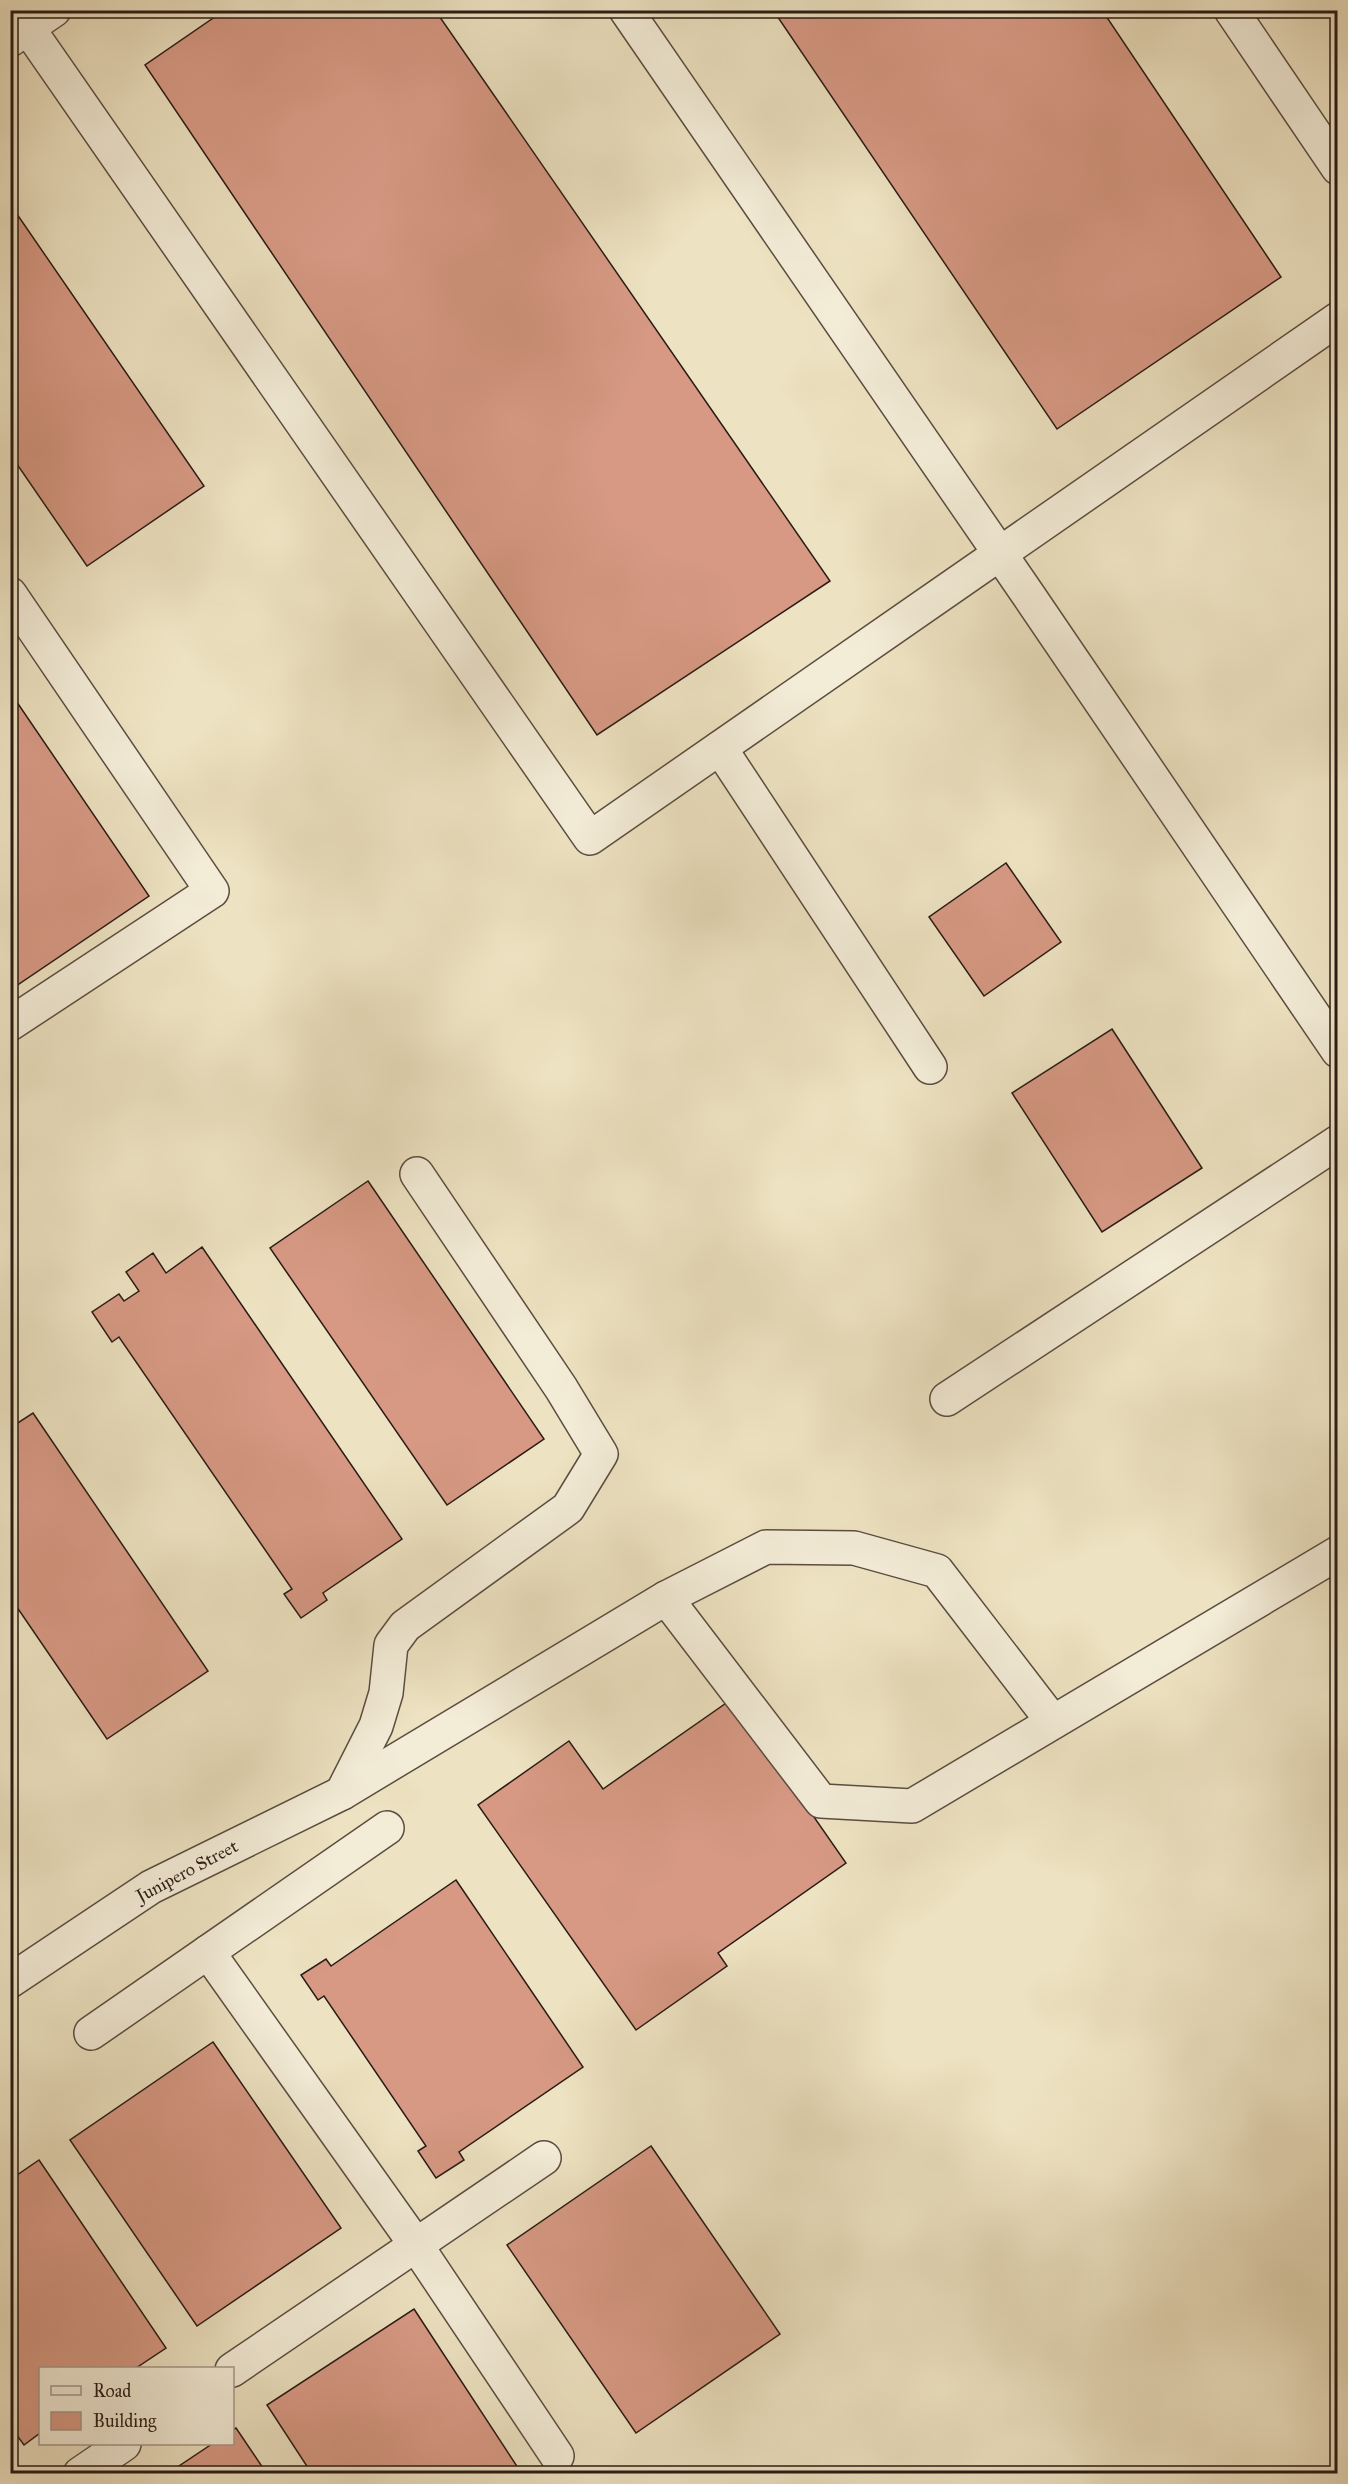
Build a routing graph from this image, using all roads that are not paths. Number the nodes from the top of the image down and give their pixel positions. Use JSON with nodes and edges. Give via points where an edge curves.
{"nodes":[{"id":1,"x":626,"y":10,"type":"edge"},
{"id":2,"x":1231,"y":10,"type":"edge"},
{"id":3,"x":31,"y":26,"type":"edge"},
{"id":4,"x":1338,"y":168,"type":"edge"},
{"id":5,"x":1338,"y":319,"type":"edge"},
{"id":6,"x":1000,"y":553,"type":"junction"},
{"id":7,"x":10,"y":594,"type":"edge"},
{"id":8,"x":720,"y":748,"type":"junction"},
{"id":9,"x":10,"y":1024,"type":"edge"},
{"id":10,"x":1338,"y":1051,"type":"edge"},
{"id":11,"x":930,"y":1067,"type":"dead end"},
{"id":12,"x":1338,"y":1142,"type":"edge"},
{"id":13,"x":417,"y":1174,"type":"dead end"},
{"id":14,"x":947,"y":1399,"type":"dead end"},
{"id":15,"x":1338,"y":1553,"type":"edge"},
{"id":16,"x":666,"y":1598,"type":"junction"},
{"id":17,"x":1053,"y":1722,"type":"junction"},
{"id":18,"x":342,"y":1793,"type":"junction"},
{"id":19,"x":387,"y":1828,"type":"dead end"},
{"id":20,"x":208,"y":1952,"type":"junction"},
{"id":21,"x":10,"y":1981,"type":"edge"},
{"id":22,"x":91,"y":2033,"type":"dead end"},
{"id":23,"x":544,"y":2157,"type":"dead end"},
{"id":24,"x":416,"y":2245,"type":"junction"},
{"id":25,"x":234,"y":2369,"type":"edge"},
{"id":26,"x":123,"y":2445,"type":"edge"},
{"id":27,"x":556,"y":2456,"type":"dead end"},
{"id":28,"x":80,"y":2474,"type":"edge"}],
"edges":[{"from":1,"to":6,"type":"street"},
{"from":2,"to":4,"type":"street"},
{"from":3,"to":8,"type":"street","via":[[590,838]]},
{"from":5,"to":6,"type":"street"},
{"from":6,"to":8,"type":"street"},
{"from":6,"to":10,"type":"street"},
{"from":7,"to":9,"type":"street","via":[[212,891]]},
{"from":8,"to":11,"type":"street"},
{"from":12,"to":14,"type":"street"},
{"from":13,"to":18,"type":"street","via":[[601,1454],[568,1509],[405,1626],[391,1645],[386,1693],[376,1726]]},
{"from":15,"to":17,"type":"street"},
{"from":16,"to":17,"type":"street","name":"Junipero Street","via":[[766,1547],[854,1548],[937,1571]]},
{"from":16,"to":17,"type":"street","via":[[821,1801],[912,1806]]},
{"from":16,"to":18,"type":"street","name":"Junipero Street"},
{"from":18,"to":21,"type":"street","name":"Junipero Street","via":[[151,1887]]},
{"from":19,"to":20,"type":"street"},
{"from":20,"to":22,"type":"street"},
{"from":20,"to":24,"type":"street"},
{"from":23,"to":24,"type":"street"},
{"from":24,"to":25,"type":"street"},
{"from":24,"to":27,"type":"street"},
{"from":26,"to":28,"type":"street"}]}
